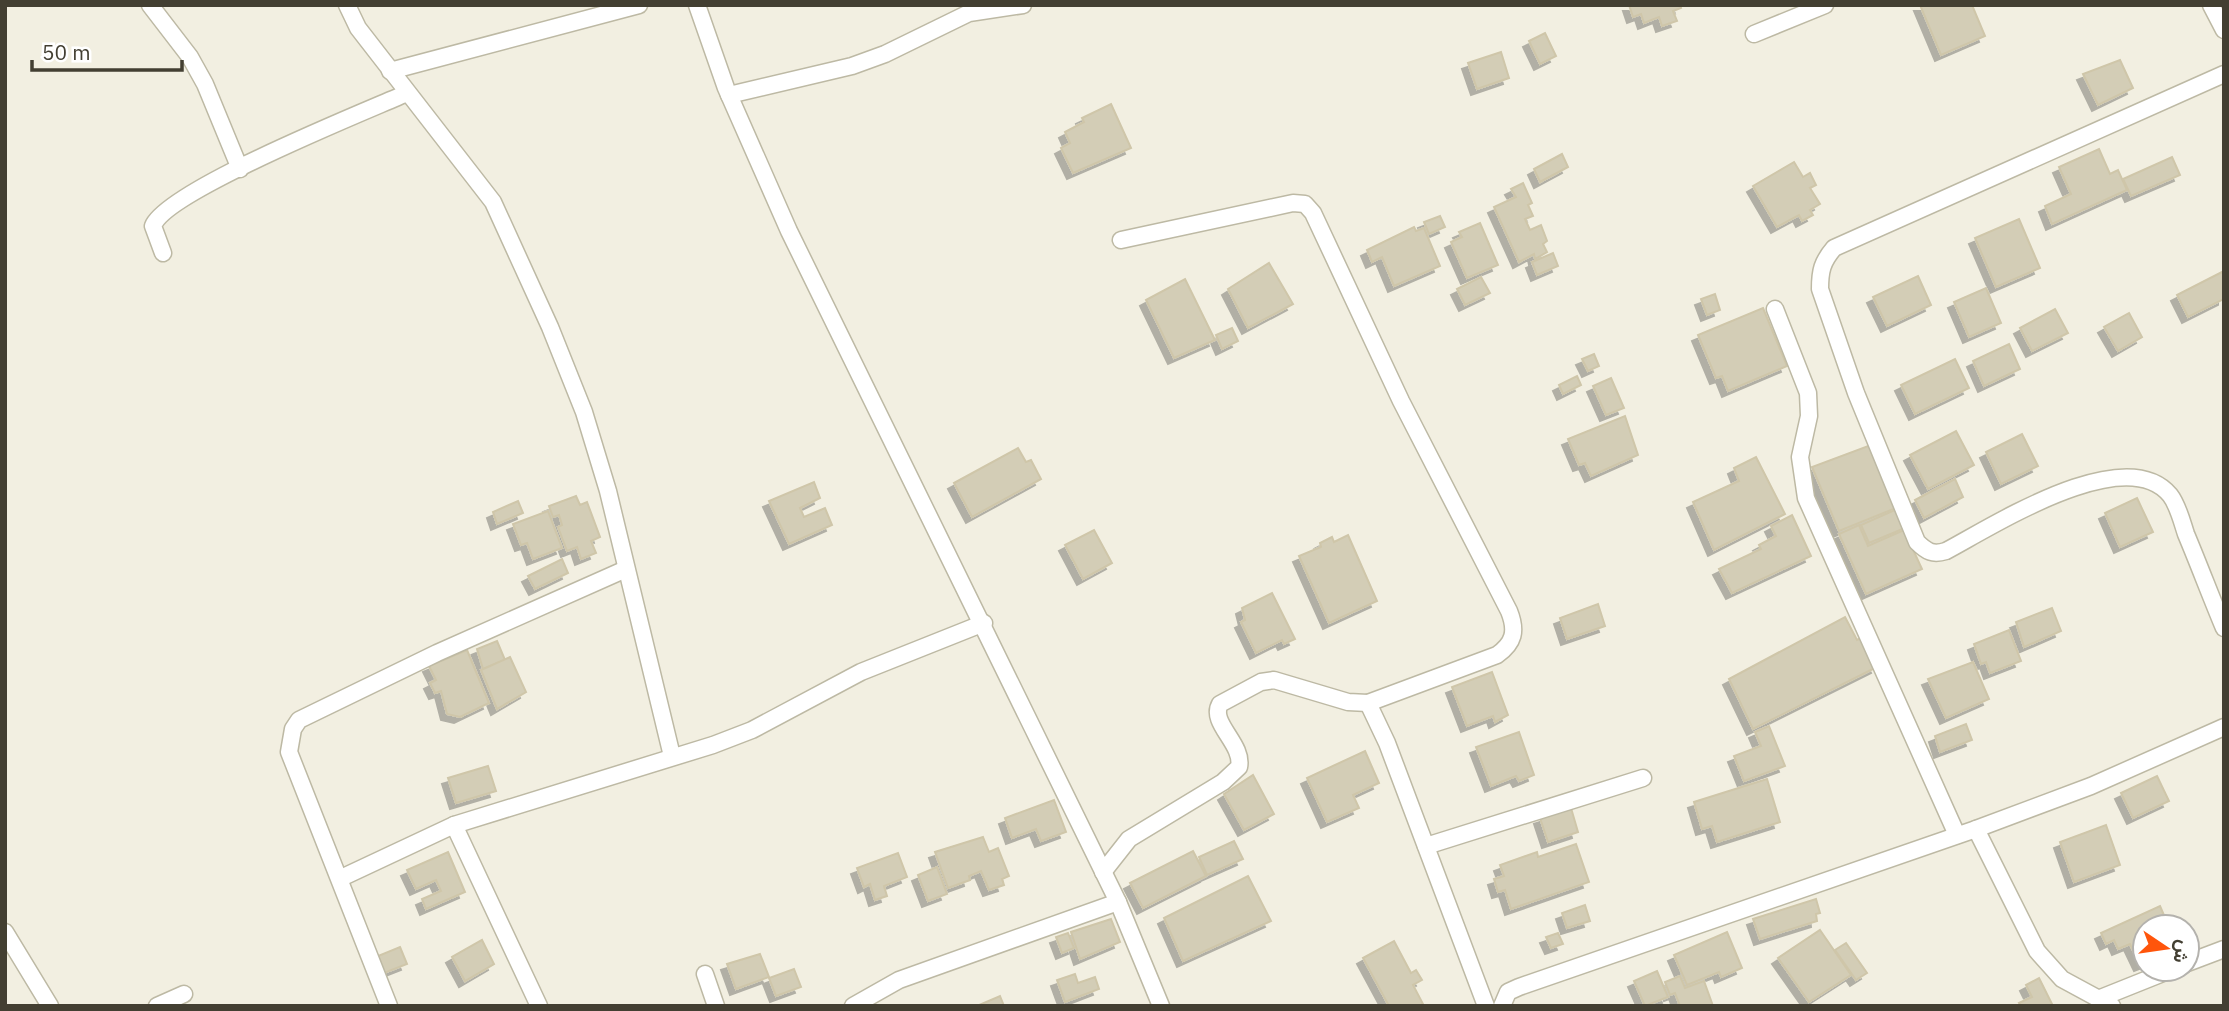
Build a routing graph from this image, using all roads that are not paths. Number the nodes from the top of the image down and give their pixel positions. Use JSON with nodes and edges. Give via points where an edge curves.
{"nodes":[{"id":1,"x":150,"y":5,"type":"edge"},
{"id":2,"x":346,"y":5,"type":"edge"},
{"id":3,"x":639,"y":5,"type":"edge"},
{"id":4,"x":697,"y":5,"type":"edge"},
{"id":5,"x":1023,"y":5,"type":"edge"},
{"id":6,"x":1825,"y":5,"type":"edge"},
{"id":7,"x":2211,"y":5,"type":"edge"},
{"id":8,"x":991,"y":7,"type":"edge"},
{"id":9,"x":2224,"y":30,"type":"edge"},
{"id":10,"x":1754,"y":34,"type":"dead end"},
{"id":11,"x":390,"y":71,"type":"junction"},
{"id":12,"x":2224,"y":74,"type":"edge"},
{"id":13,"x":407,"y":93,"type":"junction"},
{"id":14,"x":729,"y":95,"type":"junction"},
{"id":15,"x":240,"y":169,"type":"junction"},
{"id":16,"x":1121,"y":240,"type":"dead end"},
{"id":17,"x":163,"y":253,"type":"dead end"},
{"id":18,"x":1775,"y":309,"type":"dead end"},
{"id":19,"x":626,"y":569,"type":"junction"},
{"id":20,"x":984,"y":623,"type":"junction"},
{"id":21,"x":2224,"y":628,"type":"edge"},
{"id":22,"x":1368,"y":703,"type":"junction"},
{"id":23,"x":2224,"y":727,"type":"edge"},
{"id":24,"x":672,"y":756,"type":"junction"},
{"id":25,"x":1643,"y":778,"type":"dead end"},
{"id":26,"x":454,"y":825,"type":"junction"},
{"id":27,"x":1976,"y":829,"type":"junction"},
{"id":28,"x":1957,"y":835,"type":"junction"},
{"id":29,"x":1426,"y":846,"type":"junction"},
{"id":30,"x":1103,"y":872,"type":"junction"},
{"id":31,"x":341,"y":878,"type":"junction"},
{"id":32,"x":1118,"y":902,"type":"junction"},
{"id":33,"x":5,"y":932,"type":"edge"},
{"id":34,"x":2224,"y":949,"type":"edge"},
{"id":35,"x":2201,"y":958,"type":"edge"},
{"id":36,"x":705,"y":974,"type":"dead end"},
{"id":37,"x":2144,"y":983,"type":"edge"},
{"id":38,"x":184,"y":994,"type":"dead end"},
{"id":39,"x":2105,"y":1002,"type":"edge"},
{"id":40,"x":50,"y":1006,"type":"edge"},
{"id":41,"x":158,"y":1006,"type":"edge"},
{"id":42,"x":389,"y":1006,"type":"edge"},
{"id":43,"x":539,"y":1006,"type":"edge"},
{"id":44,"x":716,"y":1006,"type":"edge"},
{"id":45,"x":853,"y":1006,"type":"edge"},
{"id":46,"x":1161,"y":1006,"type":"edge"},
{"id":47,"x":1486,"y":1006,"type":"edge"},
{"id":48,"x":1502,"y":1006,"type":"edge"}],
"edges":[{"from":1,"to":15,"type":"street","via":[[200,75]]},
{"from":2,"to":11,"type":"street"},
{"from":3,"to":11,"type":"street"},
{"from":4,"to":14,"type":"street"},
{"from":5,"to":8,"type":"street"},
{"from":6,"to":10,"type":"street"},
{"from":7,"to":9,"type":"street"},
{"from":8,"to":14,"type":"street","via":[[852,66]]},
{"from":11,"to":13,"type":"street"},
{"from":12,"to":21,"type":"street","via":[[1834,248],[1820,274],[1820,289],[1856,393],[1917,542],[1924,549],[1937,554],[1947,551],[2032,506],[2101,480],[2136,477],[2153,481],[2172,497]]},
{"from":13,"to":15,"type":"street"},
{"from":13,"to":19,"type":"street","via":[[480,184],[506,225],[584,412]]},
{"from":14,"to":20,"type":"street","via":[[802,257]]},
{"from":15,"to":17,"type":"street","via":[[156,216],[154,237]]},
{"from":16,"to":22,"type":"street","via":[[1293,203],[1305,204],[1313,213],[1401,401],[1515,625],[1514,638],[1497,655]]},
{"from":18,"to":28,"type":"street","via":[[1808,393],[1809,416],[1800,457],[1807,498]]},
{"from":19,"to":24,"type":"street"},
{"from":19,"to":31,"type":"street","via":[[299,720],[289,752]]},
{"from":20,"to":24,"type":"street","via":[[862,672],[752,730]]},
{"from":20,"to":30,"type":"street"},
{"from":22,"to":29,"type":"street"},
{"from":22,"to":30,"type":"street","via":[[1348,702],[1274,680],[1220,704],[1217,712],[1238,750],[1239,767],[1223,782],[1129,839]]},
{"from":23,"to":27,"type":"street","via":[[2091,786]]},
{"from":24,"to":26,"type":"street"},
{"from":25,"to":29,"type":"street"},
{"from":26,"to":31,"type":"street"},
{"from":26,"to":43,"type":"street"},
{"from":27,"to":28,"type":"street"},
{"from":27,"to":39,"type":"street","via":[[2037,951],[2062,979]]},
{"from":28,"to":48,"type":"street","via":[[1519,986],[1508,992]]},
{"from":29,"to":47,"type":"street"},
{"from":30,"to":32,"type":"street"},
{"from":31,"to":42,"type":"street"},
{"from":32,"to":45,"type":"street","via":[[899,980]]},
{"from":32,"to":46,"type":"street"},
{"from":33,"to":40,"type":"street"},
{"from":34,"to":35,"type":"street"},
{"from":36,"to":44,"type":"street"},
{"from":37,"to":39,"type":"street"},
{"from":38,"to":41,"type":"street"}]}
